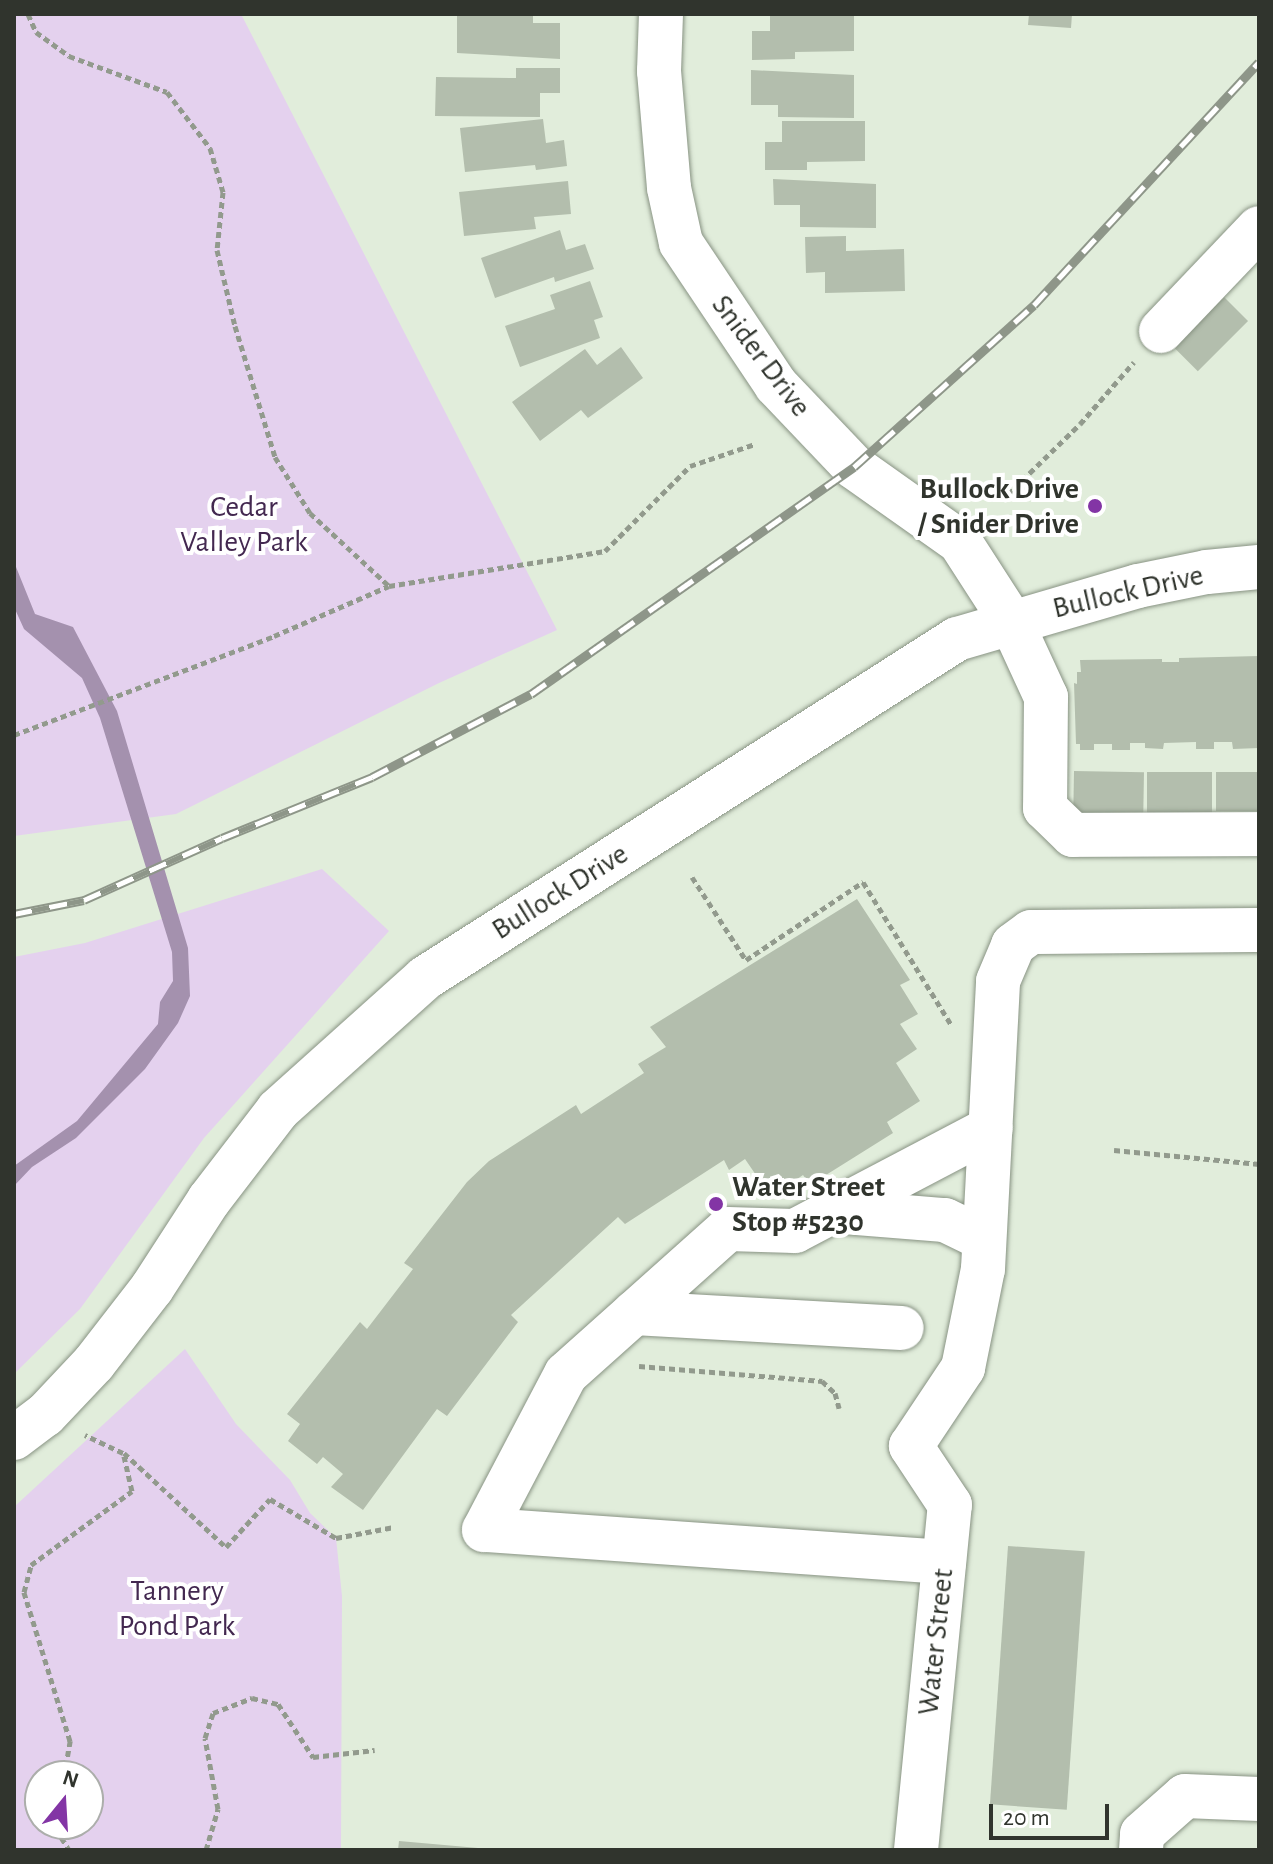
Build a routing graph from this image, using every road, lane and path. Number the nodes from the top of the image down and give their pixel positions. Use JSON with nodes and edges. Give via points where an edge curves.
{"nodes":[{"id":1,"x":28,"y":14,"type":"edge"},
{"id":2,"x":661,"y":14,"type":"edge"},
{"id":3,"x":1259,"y":228,"type":"edge"},
{"id":4,"x":1161,"y":331,"type":"joint"},
{"id":5,"x":755,"y":444,"type":"dead end"},
{"id":6,"x":1008,"y":494,"type":"dead end"},
{"id":7,"x":1259,"y":567,"type":"edge"},
{"id":8,"x":389,"y":586,"type":"junction"},
{"id":9,"x":1011,"y":621,"type":"junction"},
{"id":10,"x":14,"y":735,"type":"edge"},
{"id":11,"x":1259,"y":834,"type":"edge"},
{"id":12,"x":692,"y":877,"type":"dead end"},
{"id":13,"x":1259,"y":930,"type":"edge"},
{"id":14,"x":959,"y":1038,"type":"dead end"},
{"id":15,"x":991,"y":1128,"type":"junction"},
{"id":16,"x":1114,"y":1150,"type":"dead end"},
{"id":17,"x":1259,"y":1164,"type":"edge"},
{"id":18,"x":832,"y":1211,"type":"junction"},
{"id":19,"x":984,"y":1239,"type":"junction"},
{"id":20,"x":634,"y":1313,"type":"junction"},
{"id":21,"x":902,"y":1328,"type":"dead end"},
{"id":22,"x":579,"y":1362,"type":"junction"},
{"id":23,"x":839,"y":1408,"type":"dead end"},
{"id":24,"x":29,"y":1427,"type":"edge"},
{"id":25,"x":123,"y":1453,"type":"junction"},
{"id":26,"x":394,"y":1527,"type":"dead end"},
{"id":27,"x":944,"y":1562,"type":"junction"},
{"id":28,"x":375,"y":1750,"type":"dead end"},
{"id":29,"x":67,"y":1760,"type":"edge"},
{"id":30,"x":1259,"y":1799,"type":"edge"},
{"id":31,"x":206,"y":1850,"type":"edge"},
{"id":32,"x":916,"y":1850,"type":"edge"},
{"id":33,"x":1141,"y":1850,"type":"edge"}],
"edges":[{"from":1,"to":8,"type":"path","via":[[36,32],[69,56],[167,92],[210,148],[223,192],[217,250],[275,457],[310,513]]},
{"from":2,"to":9,"type":"street","name":"Snider Drive","via":[[659,71],[667,174],[681,243],[776,385],[854,467],[960,542]]},
{"from":3,"to":4,"type":"street"},
{"from":4,"to":6,"type":"path","via":[[1080,424]]},
{"from":5,"to":8,"type":"path","via":[[690,466],[605,551]]},
{"from":7,"to":9,"type":"street","name":"Bullock Drive","via":[[1138,586]]},
{"from":8,"to":10,"type":"path","via":[[274,636]]},
{"from":9,"to":11,"type":"street","name":"Snider Drive","via":[[1046,697],[1045,808],[1073,835]]},
{"from":9,"to":24,"type":"street","name":"Bullock Drive","via":[[957,639],[425,978],[278,1110],[209,1200],[143,1301],[94,1363]]},
{"from":12,"to":14,"type":"path","via":[[746,960],[863,882]]},
{"from":13,"to":15,"type":"street","via":[[1031,932],[1013,945],[998,981]]},
{"from":15,"to":18,"type":"street"},
{"from":15,"to":19,"type":"street"},
{"from":16,"to":17,"type":"path"},
{"from":18,"to":19,"type":"street","via":[[945,1220]]},
{"from":18,"to":20,"type":"street","via":[[795,1231],[728,1229]]},
{"from":19,"to":27,"type":"street","name":"Water Street","via":[[963,1368],[911,1446],[950,1505]]},
{"from":20,"to":21,"type":"street"},
{"from":20,"to":22,"type":"street"},
{"from":22,"to":23,"type":"path","via":[[822,1381],[835,1393]]},
{"from":22,"to":27,"type":"street","via":[[566,1374],[484,1530]]},
{"from":24,"to":25,"type":"path"},
{"from":25,"to":26,"type":"path","via":[[226,1547],[270,1499],[336,1538]]},
{"from":25,"to":29,"type":"path","via":[[132,1491],[31,1565],[24,1592],[70,1741]]},
{"from":27,"to":32,"type":"street","name":"Water Street"},
{"from":28,"to":31,"type":"path","via":[[313,1757],[278,1704],[252,1698],[213,1713],[205,1738],[218,1809]]},
{"from":30,"to":33,"type":"street","via":[[1185,1796],[1142,1834]]}]}
